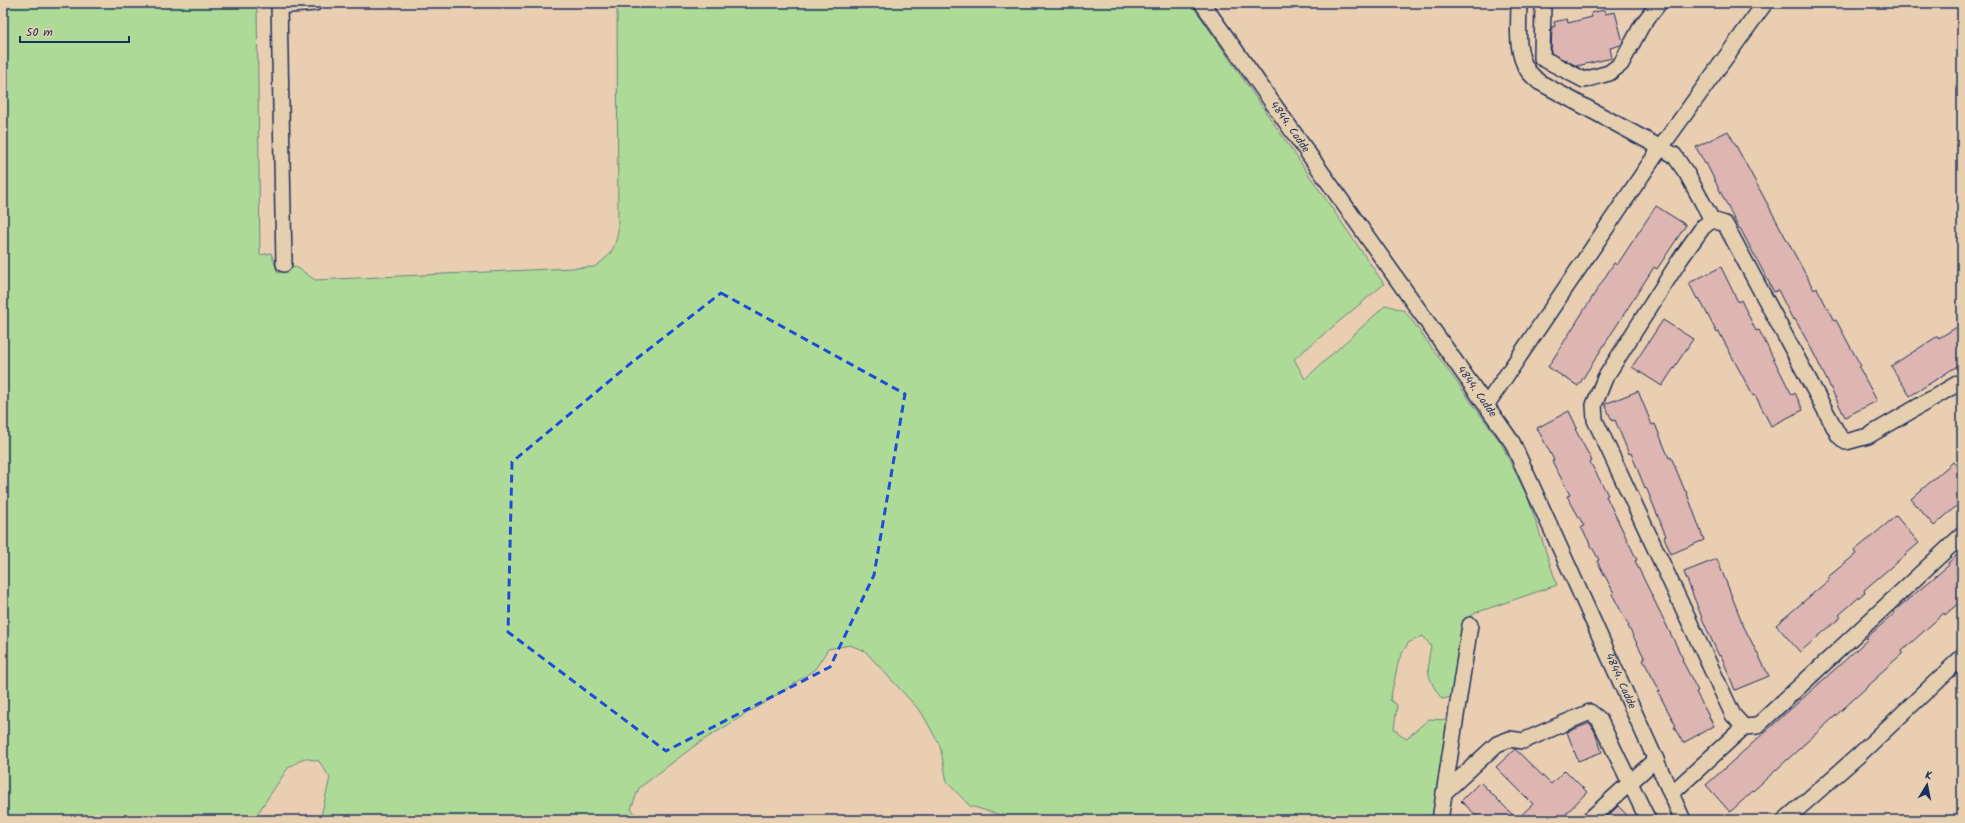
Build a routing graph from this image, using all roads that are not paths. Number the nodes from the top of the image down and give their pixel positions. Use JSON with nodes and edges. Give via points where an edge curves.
{"nodes":[{"id":1,"x":316,"y":3,"type":"edge"},
{"id":2,"x":1202,"y":3,"type":"edge"},
{"id":3,"x":1519,"y":3,"type":"edge"},
{"id":4,"x":1543,"y":3,"type":"edge"},
{"id":5,"x":1659,"y":3,"type":"edge"},
{"id":6,"x":1765,"y":3,"type":"edge"},
{"id":7,"x":279,"y":4,"type":"edge"},
{"id":8,"x":1661,"y":147,"type":"junction"},
{"id":9,"x":1712,"y":220,"type":"junction"},
{"id":10,"x":284,"y":264,"type":"dead end"},
{"id":11,"x":1962,"y":381,"type":"edge"},
{"id":12,"x":1487,"y":404,"type":"junction"},
{"id":13,"x":1962,"y":535,"type":"edge"},
{"id":14,"x":1470,"y":625,"type":"dead end"},
{"id":15,"x":1962,"y":657,"type":"edge"},
{"id":16,"x":1744,"y":727,"type":"junction"},
{"id":17,"x":1656,"y":760,"type":"junction"},
{"id":18,"x":1630,"y":783,"type":"junction"},
{"id":19,"x":1444,"y":793,"type":"junction"},
{"id":20,"x":1671,"y":794,"type":"junction"},
{"id":21,"x":1440,"y":820,"type":"edge"},
{"id":22,"x":1589,"y":820,"type":"edge"},
{"id":23,"x":1648,"y":820,"type":"edge"},
{"id":24,"x":1683,"y":820,"type":"edge"},
{"id":25,"x":1785,"y":820,"type":"edge"}],
"edges":[{"from":1,"to":7,"type":"street"},
{"from":2,"to":12,"type":"street","name":"4844. Cadde"},
{"from":3,"to":8,"type":"street","via":[[1518,37],[1528,71],[1539,82]]},
{"from":4,"to":5,"type":"street","via":[[1542,58],[1584,80],[1609,73],[1621,64],[1642,25]]},
{"from":6,"to":8,"type":"street"},
{"from":7,"to":10,"type":"street"},
{"from":8,"to":9,"type":"street","via":[[1674,155]]},
{"from":8,"to":12,"type":"street"},
{"from":9,"to":11,"type":"street","via":[[1725,224],[1839,436],[1846,442],[1868,436]]},
{"from":9,"to":16,"type":"street","via":[[1681,258],[1605,378],[1594,405],[1594,413],[1595,420],[1733,716]]},
{"from":12,"to":17,"type":"street","name":"4844. Cadde","via":[[1512,442]]},
{"from":13,"to":16,"type":"street","via":[[1757,726]]},
{"from":14,"to":19,"type":"street"},
{"from":15,"to":25,"type":"street","via":[[1860,754]]},
{"from":16,"to":20,"type":"street"},
{"from":17,"to":18,"type":"street"},
{"from":17,"to":20,"type":"street","name":"4844. Cadde"},
{"from":18,"to":19,"type":"street","via":[[1598,719],[1590,712],[1523,741],[1510,739],[1497,744]]},
{"from":18,"to":22,"type":"street"},
{"from":18,"to":23,"type":"street"},
{"from":19,"to":21,"type":"street"},
{"from":20,"to":24,"type":"street","name":"4844. Cadde"}]}
